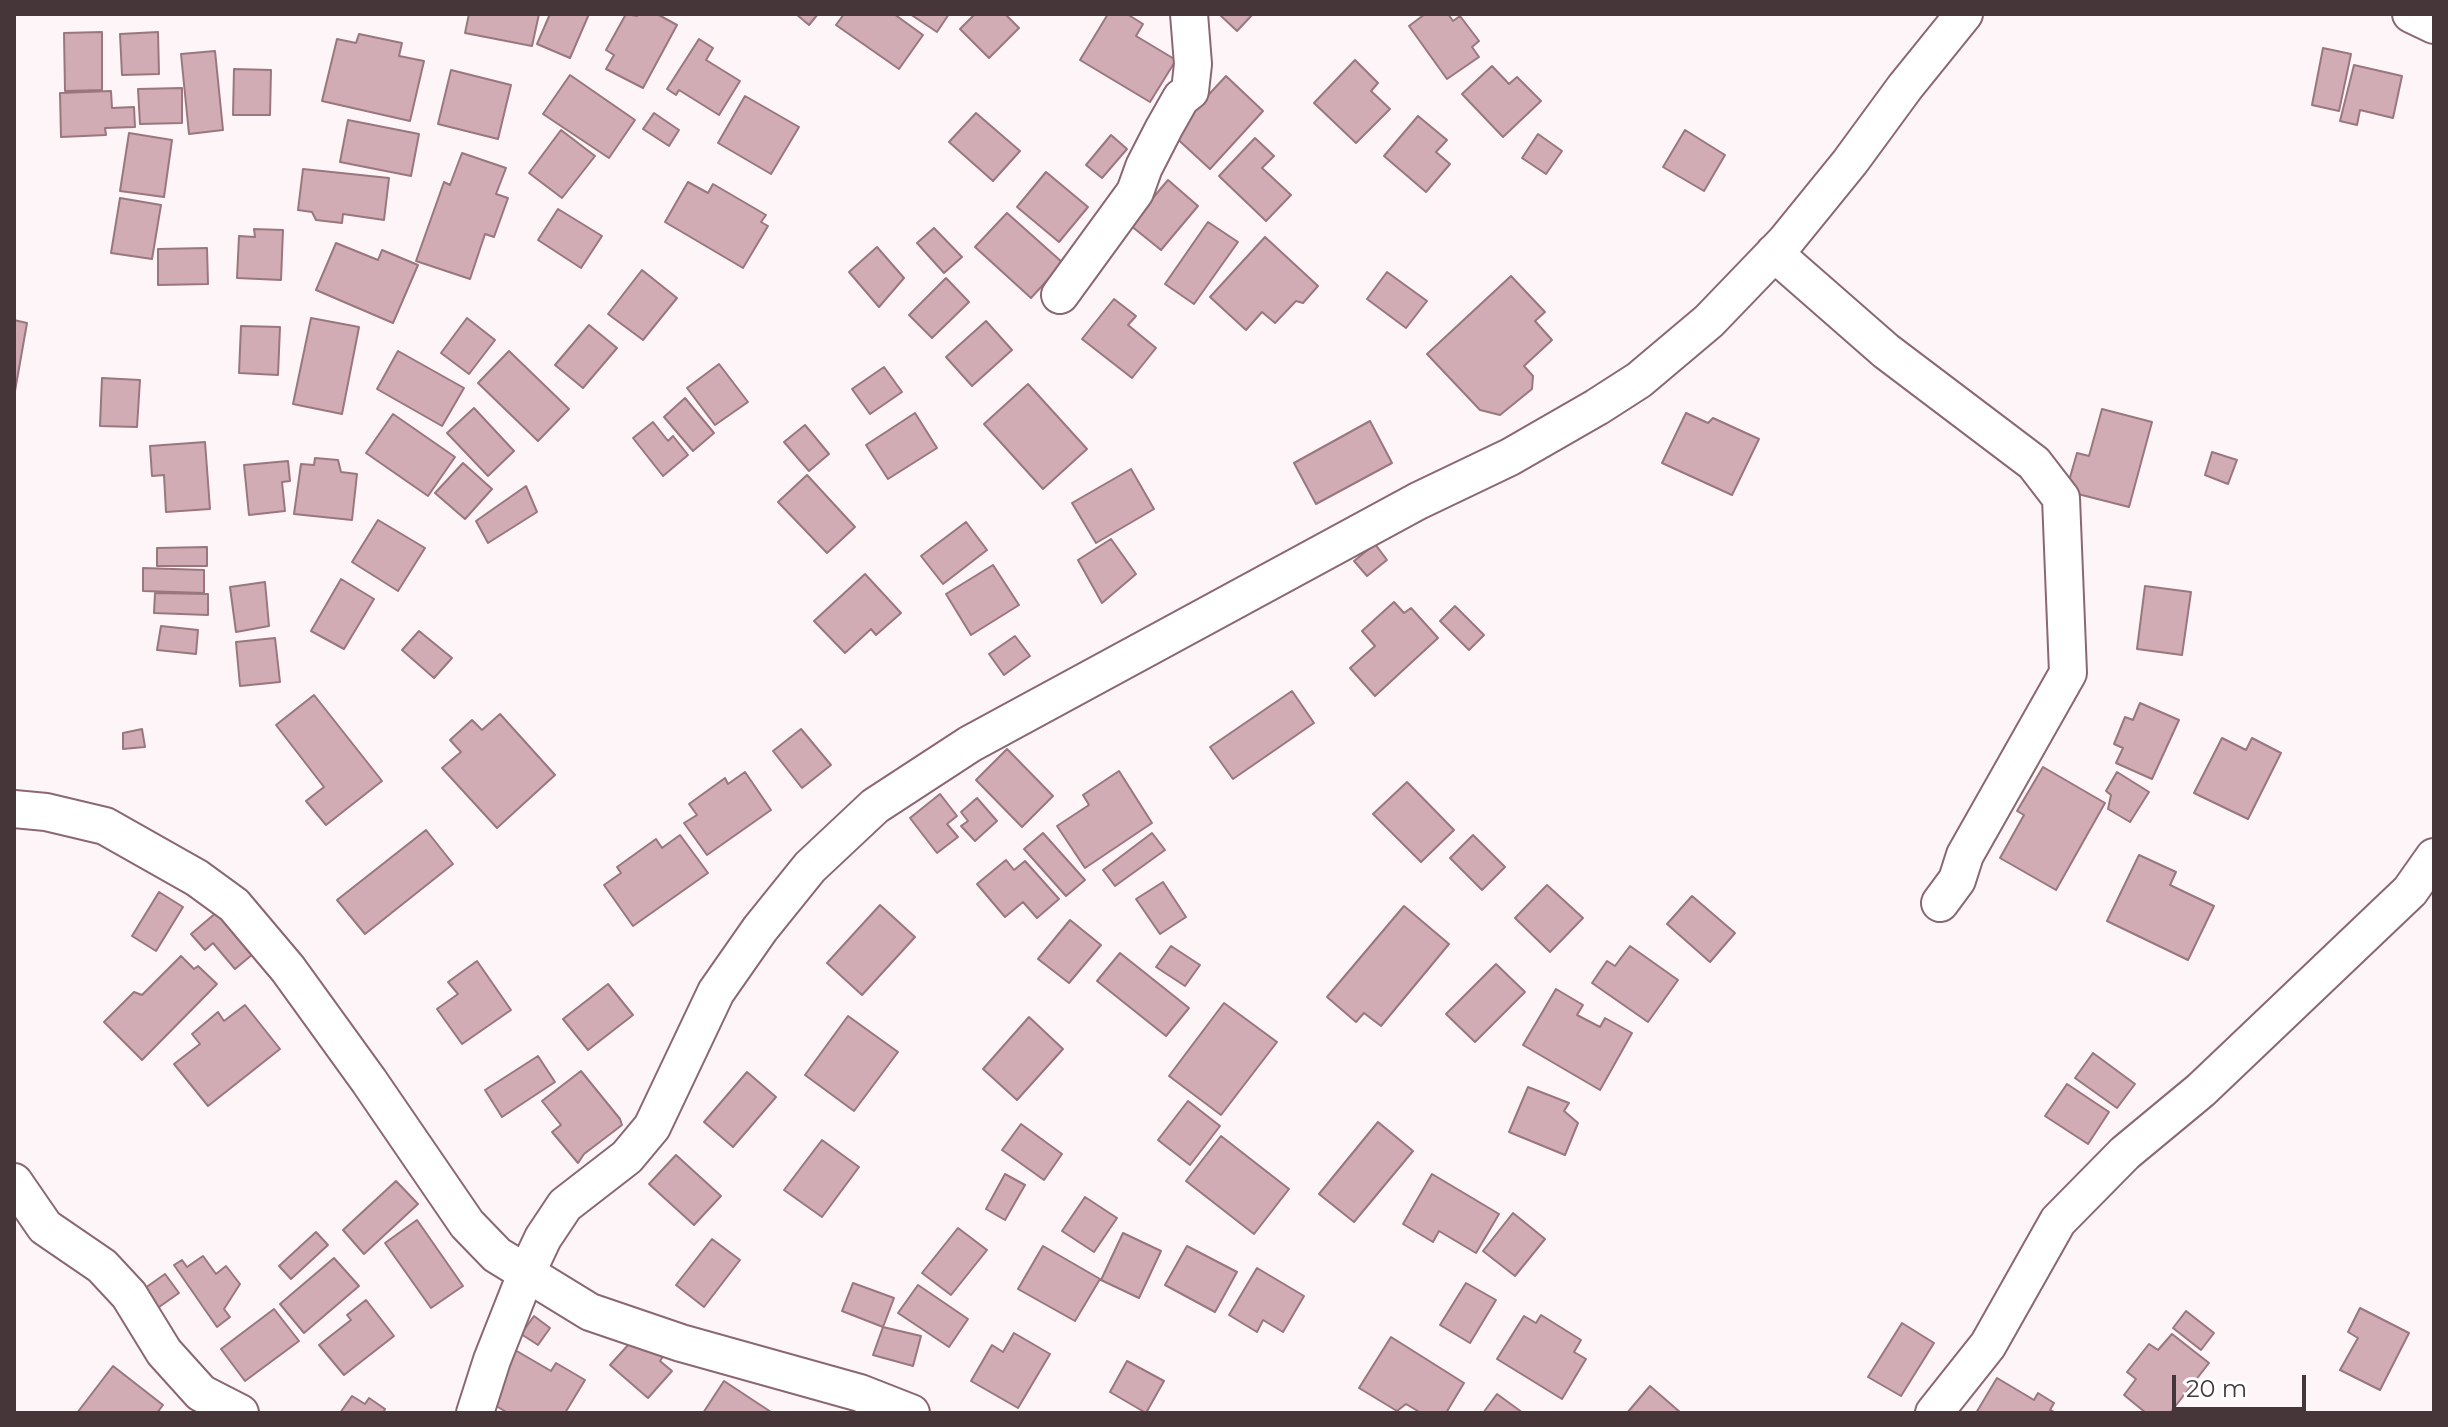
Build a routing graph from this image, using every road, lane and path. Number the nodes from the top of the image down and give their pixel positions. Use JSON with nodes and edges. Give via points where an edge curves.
{"nodes":[{"id":1,"x":1189,"y":14,"type":"edge"},
{"id":2,"x":1964,"y":14,"type":"edge"},
{"id":3,"x":2412,"y":14,"type":"edge"},
{"id":4,"x":2434,"y":25,"type":"edge"},
{"id":5,"x":1774,"y":253,"type":"junction"},
{"id":6,"x":1060,"y":295,"type":"dead end"},
{"id":7,"x":14,"y":809,"type":"edge"},
{"id":8,"x":2434,"y":857,"type":"edge"},
{"id":9,"x":1940,"y":903,"type":"dead end"},
{"id":10,"x":14,"y":1182,"type":"edge"},
{"id":11,"x":526,"y":1274,"type":"junction"},
{"id":12,"x":240,"y":1413,"type":"edge"},
{"id":13,"x":475,"y":1413,"type":"edge"},
{"id":14,"x":911,"y":1413,"type":"edge"},
{"id":15,"x":1934,"y":1413,"type":"edge"}],
"edges":[{"from":1,"to":6,"type":"street","via":[[1190,91],[1164,128],[1135,192]]},
{"from":2,"to":5,"type":"street"},
{"from":3,"to":4,"type":"street"},
{"from":5,"to":9,"type":"street","via":[[1886,351],[2034,463],[2061,498],[2068,673]]},
{"from":5,"to":11,"type":"street","via":[[1709,321],[1639,380],[1597,407],[970,744],[875,806],[810,867],[760,929],[716,992],[652,1127],[627,1157],[565,1205]]},
{"from":7,"to":11,"type":"street","via":[[105,826],[234,905],[288,969],[467,1224],[497,1255]]},
{"from":8,"to":15,"type":"street","via":[[2410,891],[2058,1221],[1988,1345]]},
{"from":10,"to":12,"type":"street","via":[[45,1227],[102,1266],[129,1295],[164,1352],[201,1393]]},
{"from":11,"to":13,"type":"street"},
{"from":11,"to":14,"type":"street","via":[[590,1312]]}]}
